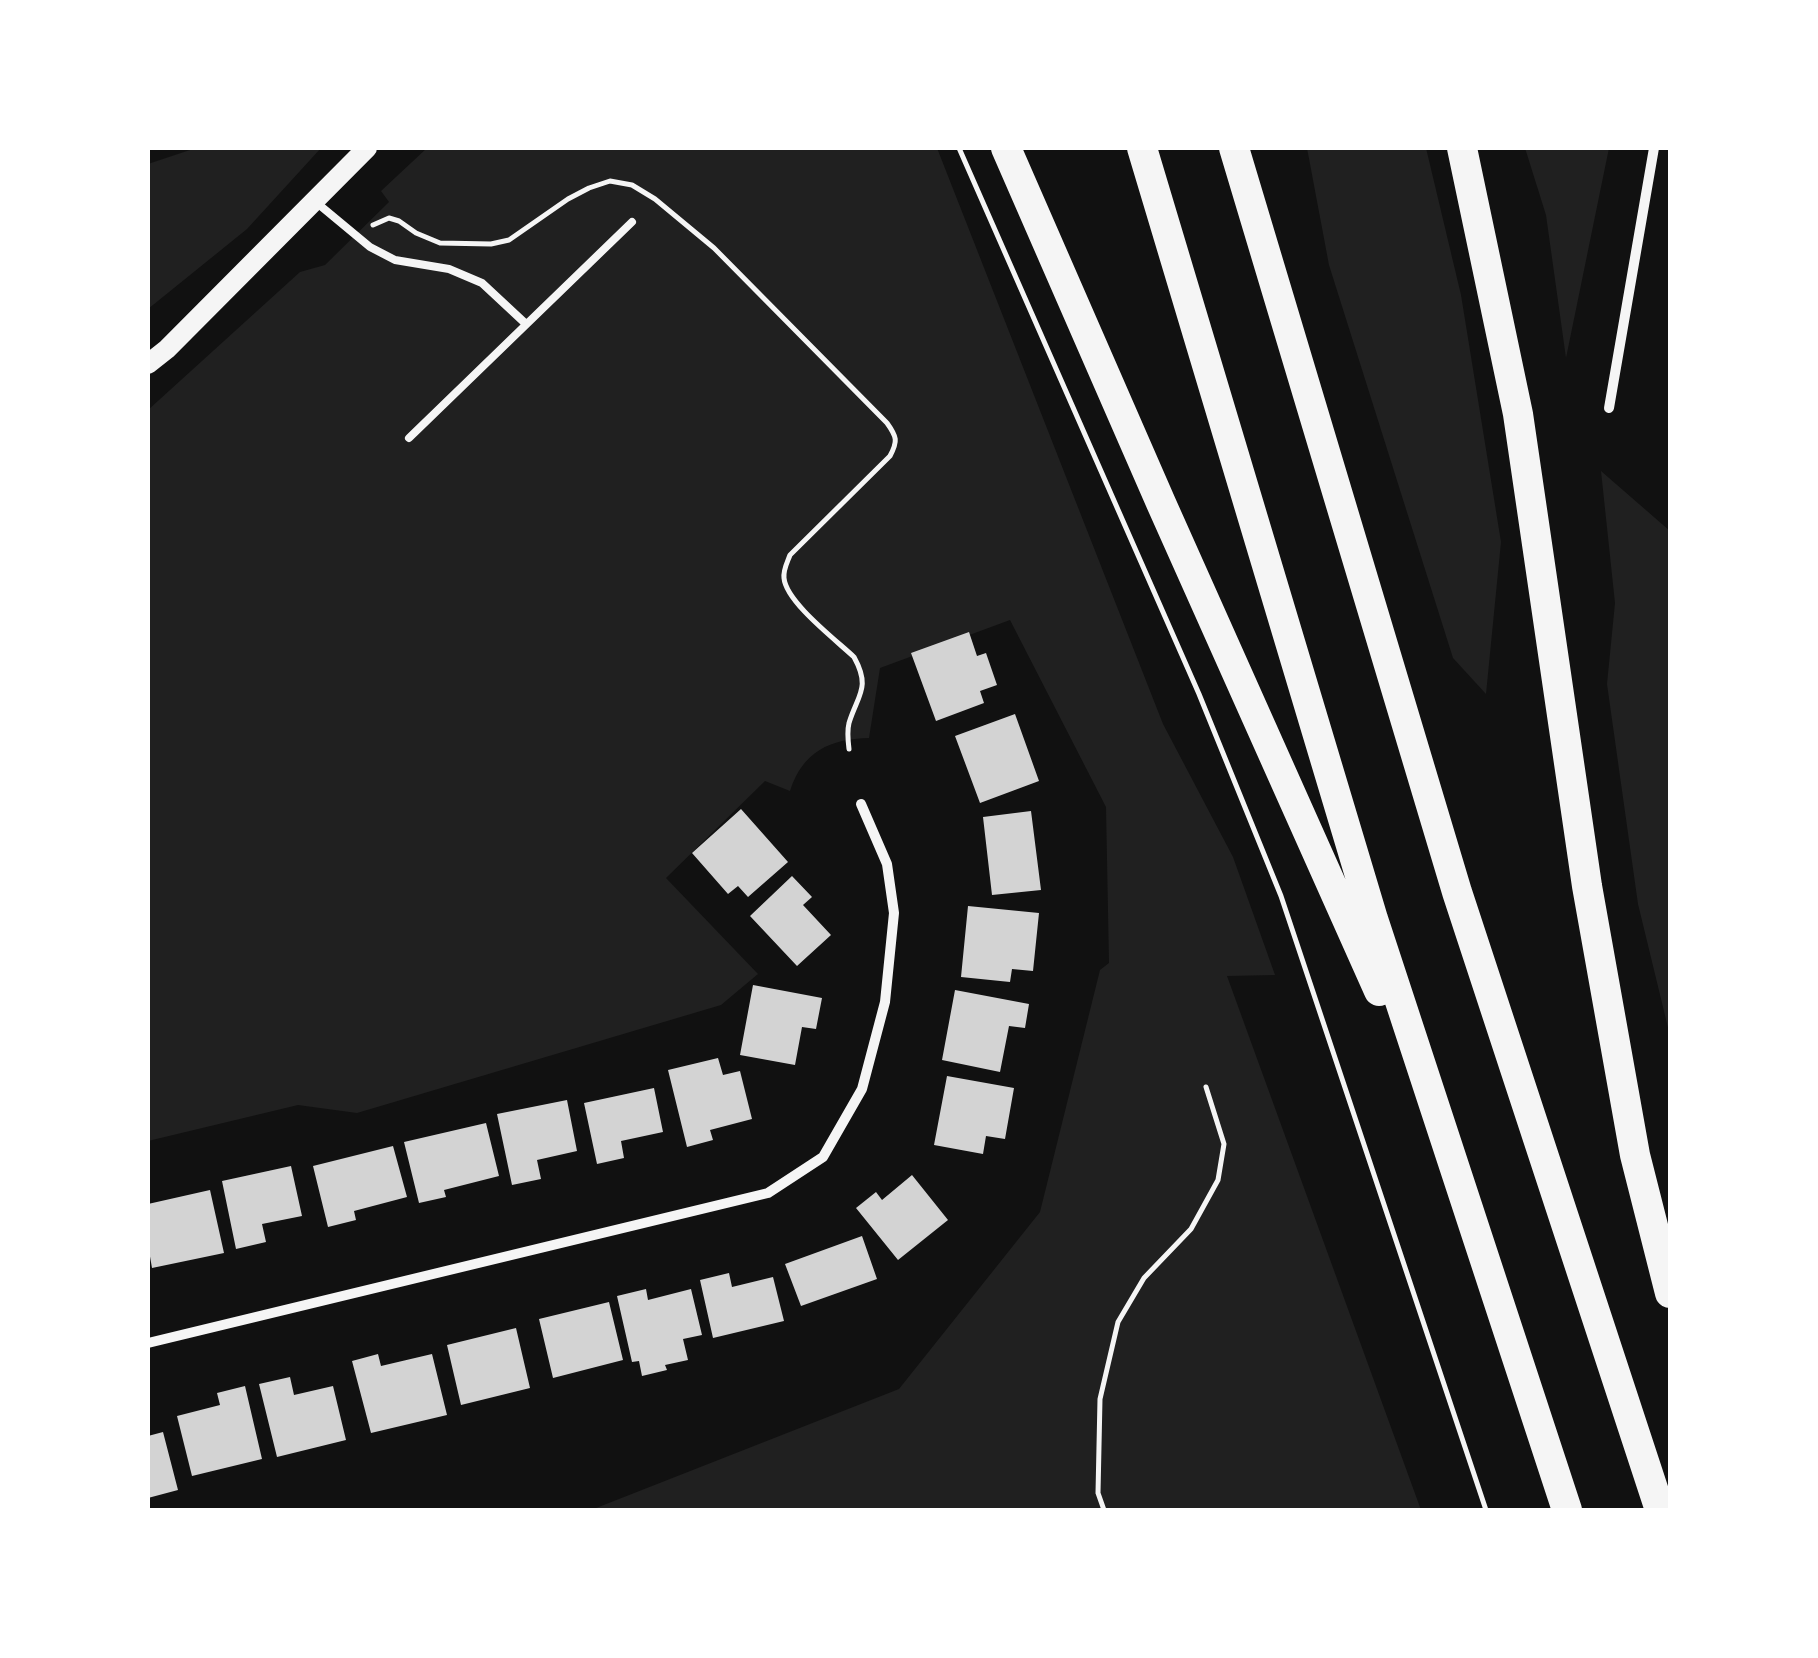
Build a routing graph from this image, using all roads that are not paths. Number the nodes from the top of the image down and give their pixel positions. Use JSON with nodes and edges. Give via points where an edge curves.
{"nodes":[{"id":1,"x":366,"y":148,"type":"edge"},
{"id":2,"x":1006,"y":148,"type":"edge"},
{"id":3,"x":1142,"y":148,"type":"edge"},
{"id":4,"x":1234,"y":148,"type":"edge"},
{"id":5,"x":1462,"y":148,"type":"edge"},
{"id":6,"x":1654,"y":148,"type":"edge"},
{"id":7,"x":314,"y":200,"type":"junction"},
{"id":8,"x":632,"y":222,"type":"dead end"},
{"id":9,"x":526,"y":324,"type":"junction"},
{"id":10,"x":148,"y":364,"type":"edge"},
{"id":11,"x":1609,"y":408,"type":"dead end"},
{"id":12,"x":409,"y":438,"type":"dead end"},
{"id":13,"x":861,"y":804,"type":"dead end"},
{"id":14,"x":1452,"y":1157,"type":"junction"},
{"id":15,"x":1670,"y":1293,"type":"edge"},
{"id":16,"x":148,"y":1343,"type":"edge"},
{"id":17,"x":1567,"y":1510,"type":"edge"},
{"id":18,"x":1660,"y":1510,"type":"edge"}],
"edges":[{"from":1,"to":7,"type":"main road"},
{"from":2,"to":14,"type":"highway"},
{"from":3,"to":14,"type":"highway","via":[[1373,918]]},
{"from":4,"to":18,"type":"highway","via":[[1458,892]]},
{"from":5,"to":15,"type":"highway","via":[[1518,414],[1586,886],[1635,1156]]},
{"from":6,"to":11,"type":"street"},
{"from":7,"to":9,"type":"lane","via":[[395,260],[482,282]]},
{"from":7,"to":10,"type":"main road"},
{"from":8,"to":9,"type":"lane"},
{"from":9,"to":12,"type":"lane"},
{"from":13,"to":16,"type":"street","via":[[886,864],[894,913],[885,1002],[862,1088],[823,1156],[768,1193]]},
{"from":14,"to":17,"type":"highway"}]}
